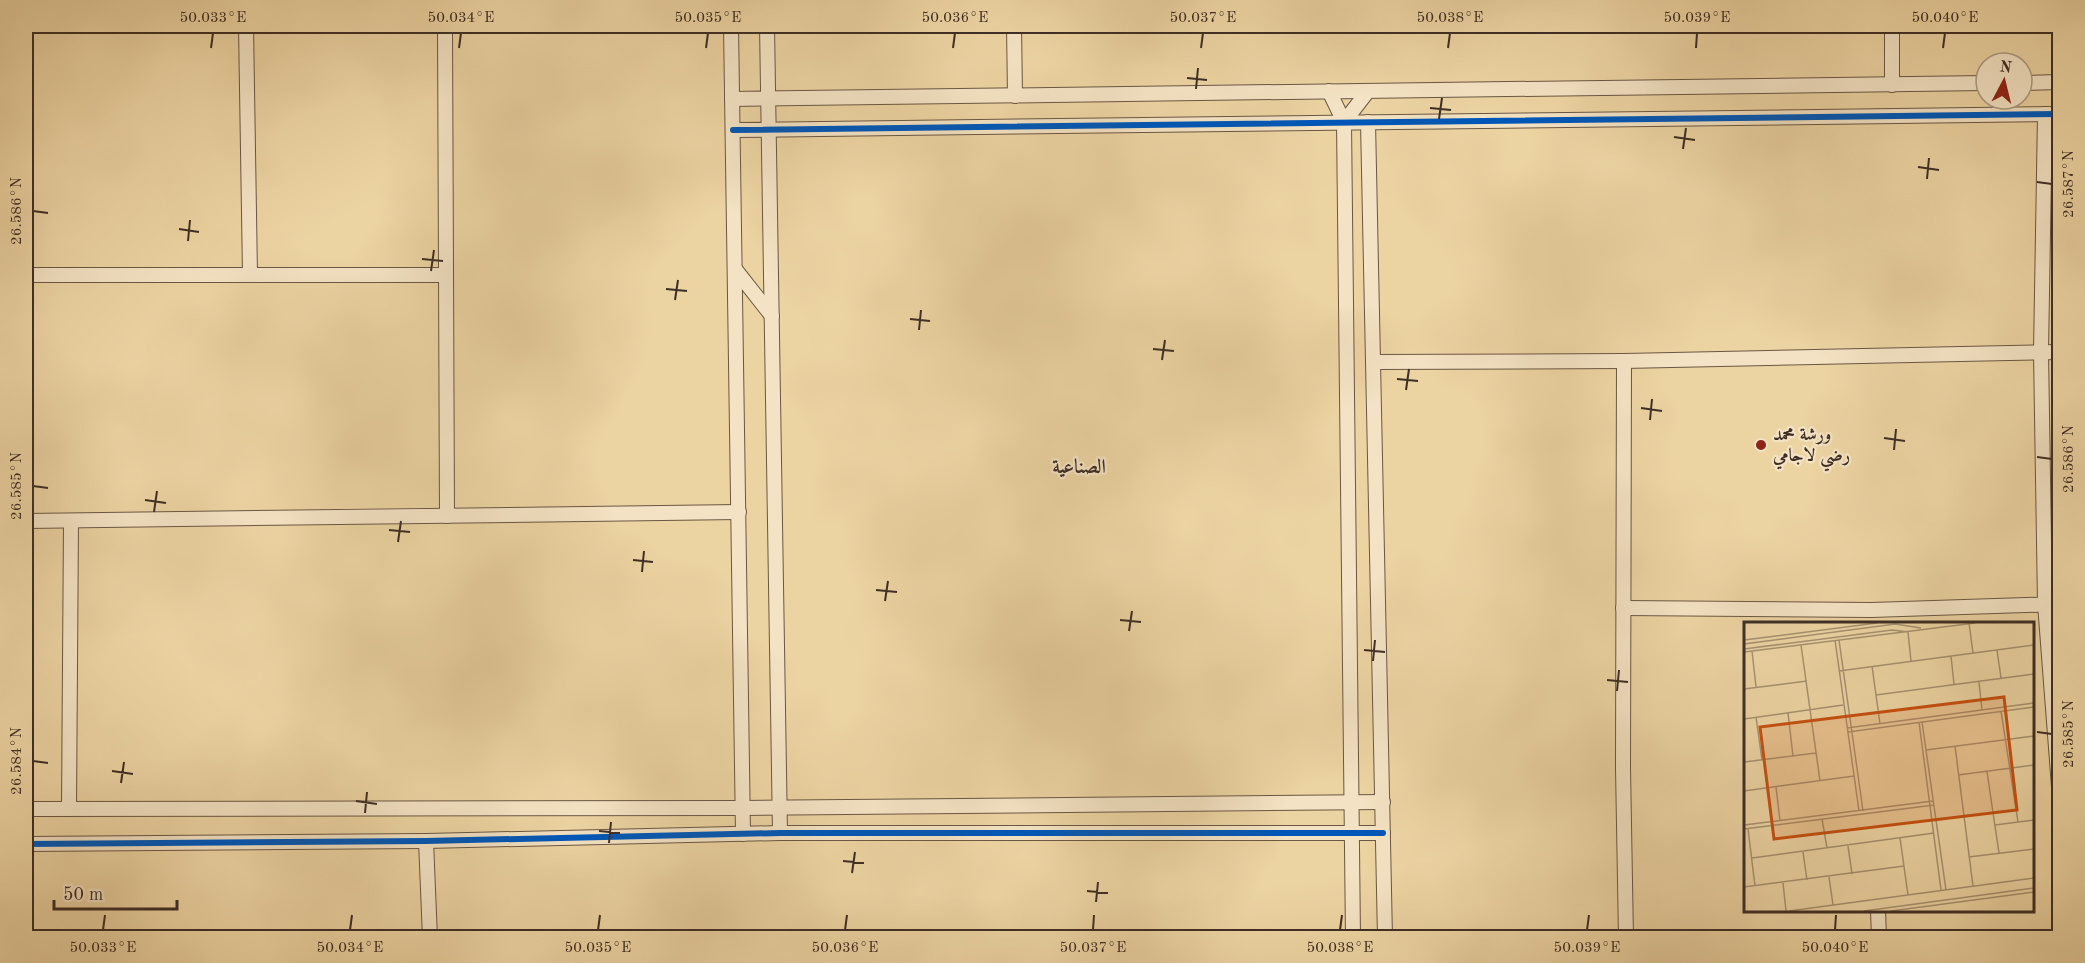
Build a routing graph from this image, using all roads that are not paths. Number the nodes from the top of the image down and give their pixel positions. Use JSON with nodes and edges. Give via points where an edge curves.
{"nodes":[{"id":1,"x":246,"y":26,"type":"edge"},
{"id":2,"x":445,"y":26,"type":"edge"},
{"id":3,"x":731,"y":26,"type":"edge"},
{"id":4,"x":768,"y":26,"type":"edge"},
{"id":5,"x":1014,"y":26,"type":"edge"},
{"id":6,"x":1892,"y":26,"type":"edge"},
{"id":7,"x":2060,"y":82,"type":"edge"},
{"id":8,"x":1974,"y":83,"type":"edge"},
{"id":9,"x":2034,"y":83,"type":"edge"},
{"id":10,"x":1892,"y":85,"type":"junction"},
{"id":11,"x":1368,"y":91,"type":"junction"},
{"id":12,"x":1329,"y":92,"type":"junction"},
{"id":13,"x":1015,"y":96,"type":"junction"},
{"id":14,"x":732,"y":99,"type":"junction"},
{"id":15,"x":769,"y":99,"type":"junction"},
{"id":16,"x":2045,"y":114,"type":"junction"},
{"id":17,"x":2060,"y":114,"type":"edge"},
{"id":18,"x":1344,"y":122,"type":"junction"},
{"id":19,"x":1368,"y":122,"type":"junction"},
{"id":20,"x":769,"y":129,"type":"junction"},
{"id":21,"x":733,"y":130,"type":"junction"},
{"id":22,"x":735,"y":269,"type":"junction"},
{"id":23,"x":250,"y":274,"type":"junction"},
{"id":24,"x":447,"y":274,"type":"junction"},
{"id":25,"x":26,"y":275,"type":"edge"},
{"id":26,"x":772,"y":316,"type":"junction"},
{"id":27,"x":2041,"y":352,"type":"junction"},
{"id":28,"x":2060,"y":352,"type":"edge"},
{"id":29,"x":1624,"y":361,"type":"junction"},
{"id":30,"x":1373,"y":362,"type":"junction"},
{"id":31,"x":739,"y":512,"type":"junction"},
{"id":32,"x":447,"y":516,"type":"junction"},
{"id":33,"x":26,"y":521,"type":"edge"},
{"id":34,"x":71,"y":521,"type":"junction"},
{"id":35,"x":2052,"y":604,"type":"edge"},
{"id":36,"x":1623,"y":608,"type":"junction"},
{"id":37,"x":1871,"y":617,"type":"edge"},
{"id":38,"x":2060,"y":800,"type":"edge"},
{"id":39,"x":1352,"y":802,"type":"junction"},
{"id":40,"x":1383,"y":802,"type":"junction"},
{"id":41,"x":779,"y":807,"type":"junction"},
{"id":42,"x":743,"y":808,"type":"junction"},
{"id":43,"x":26,"y":809,"type":"edge"},
{"id":44,"x":69,"y":809,"type":"junction"},
{"id":45,"x":780,"y":833,"type":"junction"},
{"id":46,"x":1352,"y":833,"type":"junction"},
{"id":47,"x":1383,"y":833,"type":"junction"},
{"id":48,"x":743,"y":834,"type":"junction"},
{"id":49,"x":426,"y":841,"type":"junction"},
{"id":50,"x":26,"y":844,"type":"edge"},
{"id":51,"x":1878,"y":912,"type":"edge"},
{"id":52,"x":430,"y":938,"type":"edge"},
{"id":53,"x":1353,"y":938,"type":"edge"},
{"id":54,"x":1385,"y":938,"type":"edge"},
{"id":55,"x":1626,"y":938,"type":"edge"},
{"id":56,"x":1879,"y":938,"type":"edge"}],
"edges":[{"from":1,"to":23,"type":"street"},
{"from":2,"to":24,"type":"street"},
{"from":3,"to":14,"type":"street"},
{"from":4,"to":15,"type":"street"},
{"from":5,"to":13,"type":"street"},
{"from":6,"to":10,"type":"street"},
{"from":7,"to":9,"type":"street"},
{"from":8,"to":10,"type":"street"},
{"from":10,"to":11,"type":"street"},
{"from":11,"to":12,"type":"street"},
{"from":11,"to":18,"type":"street"},
{"from":12,"to":13,"type":"street"},
{"from":12,"to":18,"type":"street"},
{"from":13,"to":15,"type":"street"},
{"from":14,"to":15,"type":"street"},
{"from":14,"to":21,"type":"street"},
{"from":15,"to":20,"type":"street"},
{"from":16,"to":17,"type":"street"},
{"from":16,"to":19,"type":"street"},
{"from":16,"to":27,"type":"street"},
{"from":18,"to":19,"type":"street"},
{"from":18,"to":20,"type":"street"},
{"from":18,"to":39,"type":"street"},
{"from":19,"to":30,"type":"street"},
{"from":20,"to":21,"type":"street"},
{"from":20,"to":26,"type":"street"},
{"from":21,"to":22,"type":"street"},
{"from":22,"to":26,"type":"street"},
{"from":22,"to":31,"type":"street"},
{"from":23,"to":24,"type":"street"},
{"from":23,"to":25,"type":"street"},
{"from":24,"to":32,"type":"street"},
{"from":26,"to":41,"type":"street"},
{"from":27,"to":28,"type":"street"},
{"from":27,"to":29,"type":"street"},
{"from":27,"to":35,"type":"street"},
{"from":29,"to":30,"type":"street"},
{"from":29,"to":36,"type":"street"},
{"from":30,"to":40,"type":"street"},
{"from":31,"to":32,"type":"street"},
{"from":31,"to":42,"type":"street"},
{"from":32,"to":34,"type":"street"},
{"from":33,"to":34,"type":"street"},
{"from":34,"to":44,"type":"street"},
{"from":35,"to":37,"type":"street"},
{"from":35,"to":38,"type":"street"},
{"from":36,"to":37,"type":"street"},
{"from":36,"to":55,"type":"street"},
{"from":39,"to":40,"type":"street"},
{"from":39,"to":41,"type":"street"},
{"from":39,"to":46,"type":"street"},
{"from":40,"to":47,"type":"street"},
{"from":41,"to":42,"type":"street"},
{"from":41,"to":45,"type":"street"},
{"from":42,"to":44,"type":"street"},
{"from":42,"to":48,"type":"street"},
{"from":43,"to":44,"type":"street"},
{"from":45,"to":46,"type":"street"},
{"from":45,"to":48,"type":"street"},
{"from":46,"to":47,"type":"street"},
{"from":46,"to":53,"type":"street"},
{"from":47,"to":54,"type":"street"},
{"from":48,"to":49,"type":"street"},
{"from":49,"to":50,"type":"street"},
{"from":49,"to":52,"type":"street"},
{"from":51,"to":56,"type":"street"}]}
